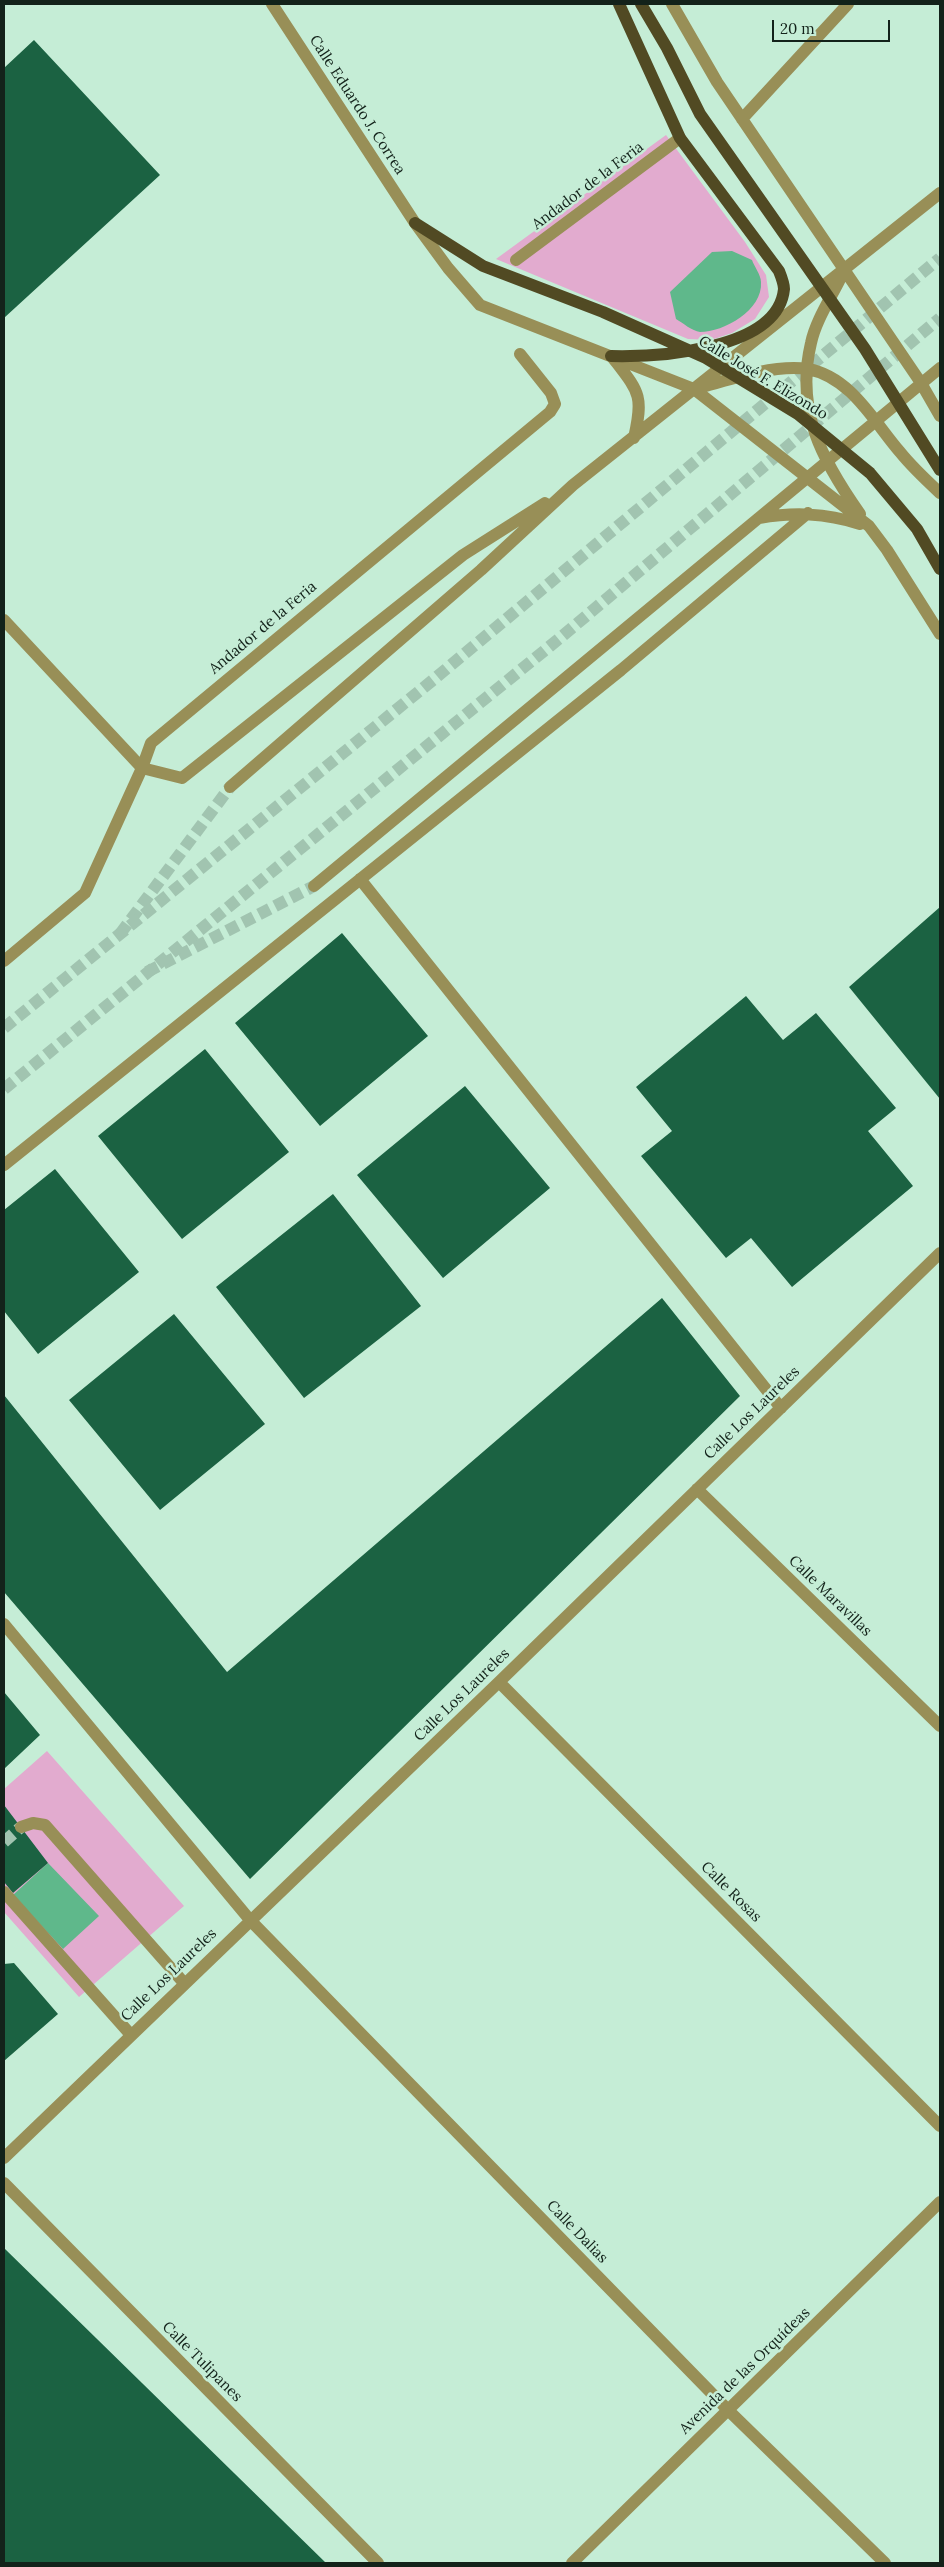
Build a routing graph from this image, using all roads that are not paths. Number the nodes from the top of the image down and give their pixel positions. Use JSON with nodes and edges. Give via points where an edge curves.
{"nodes":[{"id":1,"x":272,"y":4,"type":"edge"},
{"id":2,"x":619,"y":4,"type":"edge"},
{"id":3,"x":641,"y":4,"type":"edge"},
{"id":4,"x":672,"y":4,"type":"edge"},
{"id":5,"x":848,"y":4,"type":"edge"},
{"id":6,"x":742,"y":119,"type":"junction"},
{"id":7,"x":680,"y":138,"type":"junction"},
{"id":8,"x":940,"y":193,"type":"edge"},
{"id":9,"x":415,"y":224,"type":"junction"},
{"id":10,"x":516,"y":260,"type":"dead end"},
{"id":11,"x":844,"y":270,"type":"junction"},
{"id":12,"x":520,"y":354,"type":"dead end"},
{"id":13,"x":611,"y":356,"type":"junction"},
{"id":14,"x":940,"y":368,"type":"edge"},
{"id":15,"x":807,"y":369,"type":"junction"},
{"id":16,"x":921,"y":383,"type":"junction"},
{"id":17,"x":694,"y":389,"type":"junction"},
{"id":18,"x":940,"y":416,"type":"edge"},
{"id":19,"x":877,"y":422,"type":"junction"},
{"id":20,"x":634,"y":438,"type":"junction"},
{"id":21,"x":826,"y":463,"type":"junction"},
{"id":22,"x":940,"y":470,"type":"edge"},
{"id":23,"x":807,"y":478,"type":"junction"},
{"id":24,"x":573,"y":485,"type":"junction"},
{"id":25,"x":940,"y":493,"type":"edge"},
{"id":26,"x":808,"y":513,"type":"junction"},
{"id":27,"x":759,"y":518,"type":"junction"},
{"id":28,"x":869,"y":526,"type":"junction"},
{"id":29,"x":940,"y":569,"type":"edge"},
{"id":30,"x":4,"y":620,"type":"edge"},
{"id":31,"x":940,"y":634,"type":"edge"},
{"id":32,"x":142,"y":768,"type":"junction"},
{"id":33,"x":230,"y":787,"type":"tunnel mouth"},
{"id":34,"x":360,"y":879,"type":"junction"},
{"id":35,"x":314,"y":886,"type":"tunnel mouth"},
{"id":36,"x":4,"y":961,"type":"edge"},
{"id":37,"x":4,"y":1165,"type":"edge"},
{"id":38,"x":940,"y":1253,"type":"edge"},
{"id":39,"x":781,"y":1408,"type":"junction"},
{"id":40,"x":697,"y":1489,"type":"junction"},
{"id":41,"x":4,"y":1624,"type":"edge"},
{"id":42,"x":499,"y":1682,"type":"junction"},
{"id":43,"x":940,"y":1726,"type":"edge"},
{"id":44,"x":21,"y":1827,"type":"tunnel mouth"},
{"id":45,"x":4,"y":1892,"type":"edge"},
{"id":46,"x":250,"y":1920,"type":"junction"},
{"id":47,"x":184,"y":1983,"type":"junction"},
{"id":48,"x":131,"y":2035,"type":"junction"},
{"id":49,"x":940,"y":2126,"type":"edge"},
{"id":50,"x":4,"y":2158,"type":"edge"},
{"id":51,"x":4,"y":2183,"type":"edge"},
{"id":52,"x":940,"y":2202,"type":"edge"},
{"id":53,"x":728,"y":2410,"type":"junction"},
{"id":54,"x":378,"y":2563,"type":"edge"},
{"id":55,"x":572,"y":2563,"type":"edge"},
{"id":56,"x":885,"y":2563,"type":"edge"}],
"edges":[{"from":1,"to":9,"type":"street","name":"Calle Eduardo J. Correa"},
{"from":2,"to":7,"type":"main road"},
{"from":3,"to":22,"type":"main road","via":[[700,114],[865,349]]},
{"from":4,"to":6,"type":"street"},
{"from":5,"to":6,"type":"street"},
{"from":6,"to":11,"type":"street"},
{"from":7,"to":10,"type":"street","name":"Andador de la Feria"},
{"from":7,"to":13,"type":"main road","via":[[780,271],[784,288],[779,306],[765,322],[718,345],[646,357]]},
{"from":8,"to":11,"type":"street"},
{"from":9,"to":13,"type":"street","name":"Calle Eduardo J. Correa","via":[[480,305]]},
{"from":9,"to":29,"type":"main road","name":"Calle José F. Elizondo","via":[[484,266],[603,312],[706,358],[798,414],[870,473],[917,529]]},
{"from":11,"to":15,"type":"street","via":[[811,342]]},
{"from":11,"to":16,"type":"street"},
{"from":11,"to":17,"type":"street"},
{"from":12,"to":32,"type":"street","name":"Andador de la Feria","via":[[551,393],[555,404],[550,412],[151,743]]},
{"from":13,"to":17,"type":"street","name":"Calle Eduardo J. Correa"},
{"from":13,"to":20,"type":"street","via":[[635,387],[641,410]]},
{"from":14,"to":16,"type":"street"},
{"from":15,"to":17,"type":"street","via":[[745,376]]},
{"from":15,"to":19,"type":"street","via":[[844,386]]},
{"from":15,"to":21,"type":"street","via":[[805,389],[816,440]]},
{"from":16,"to":18,"type":"street"},
{"from":16,"to":19,"type":"street"},
{"from":17,"to":20,"type":"street"},
{"from":17,"to":23,"type":"street","name":"Calle Eduardo J. Correa"},
{"from":19,"to":21,"type":"street"},
{"from":19,"to":25,"type":"street","via":[[900,452]]},
{"from":20,"to":24,"type":"street"},
{"from":21,"to":23,"type":"street"},
{"from":21,"to":28,"type":"street"},
{"from":23,"to":27,"type":"street"},
{"from":23,"to":28,"type":"street","name":"Calle Eduardo J. Correa"},
{"from":24,"to":32,"type":"street","via":[[462,555],[182,778]]},
{"from":24,"to":33,"type":"street","via":[[481,570]]},
{"from":26,"to":27,"type":"street"},
{"from":26,"to":28,"type":"street","via":[[836,516]]},
{"from":26,"to":34,"type":"street","via":[[621,670]]},
{"from":27,"to":35,"type":"street"},
{"from":28,"to":31,"type":"street"},
{"from":30,"to":32,"type":"street"},
{"from":32,"to":36,"type":"street","name":"Andador de la Feria","via":[[84,893]]},
{"from":34,"to":37,"type":"street"},
{"from":34,"to":39,"type":"street"},
{"from":38,"to":39,"type":"street","name":"Calle Los Laureles"},
{"from":39,"to":40,"type":"street","name":"Calle Los Laureles"},
{"from":40,"to":42,"type":"street","name":"Calle Los Laureles"},
{"from":40,"to":43,"type":"street","name":"Calle Maravillas"},
{"from":41,"to":46,"type":"street","name":"Calle Dalias"},
{"from":42,"to":46,"type":"street","name":"Calle Los Laureles"},
{"from":42,"to":49,"type":"street","name":"Calle Rosas"},
{"from":44,"to":47,"type":"street","via":[[33,1823],[45,1825]]},
{"from":45,"to":48,"type":"street"},
{"from":46,"to":47,"type":"street","name":"Calle Los Laureles"},
{"from":46,"to":53,"type":"street","name":"Calle Dalias"},
{"from":47,"to":48,"type":"street","name":"Calle Los Laureles"},
{"from":48,"to":50,"type":"street","name":"Calle Los Laureles"},
{"from":51,"to":54,"type":"street","name":"Calle Tulipanes"},
{"from":52,"to":53,"type":"street","name":"Avenida de las Orquídeas"},
{"from":53,"to":55,"type":"street","name":"Avenida de las Orquídeas"},
{"from":53,"to":56,"type":"street","name":"Calle Dalias"}]}
